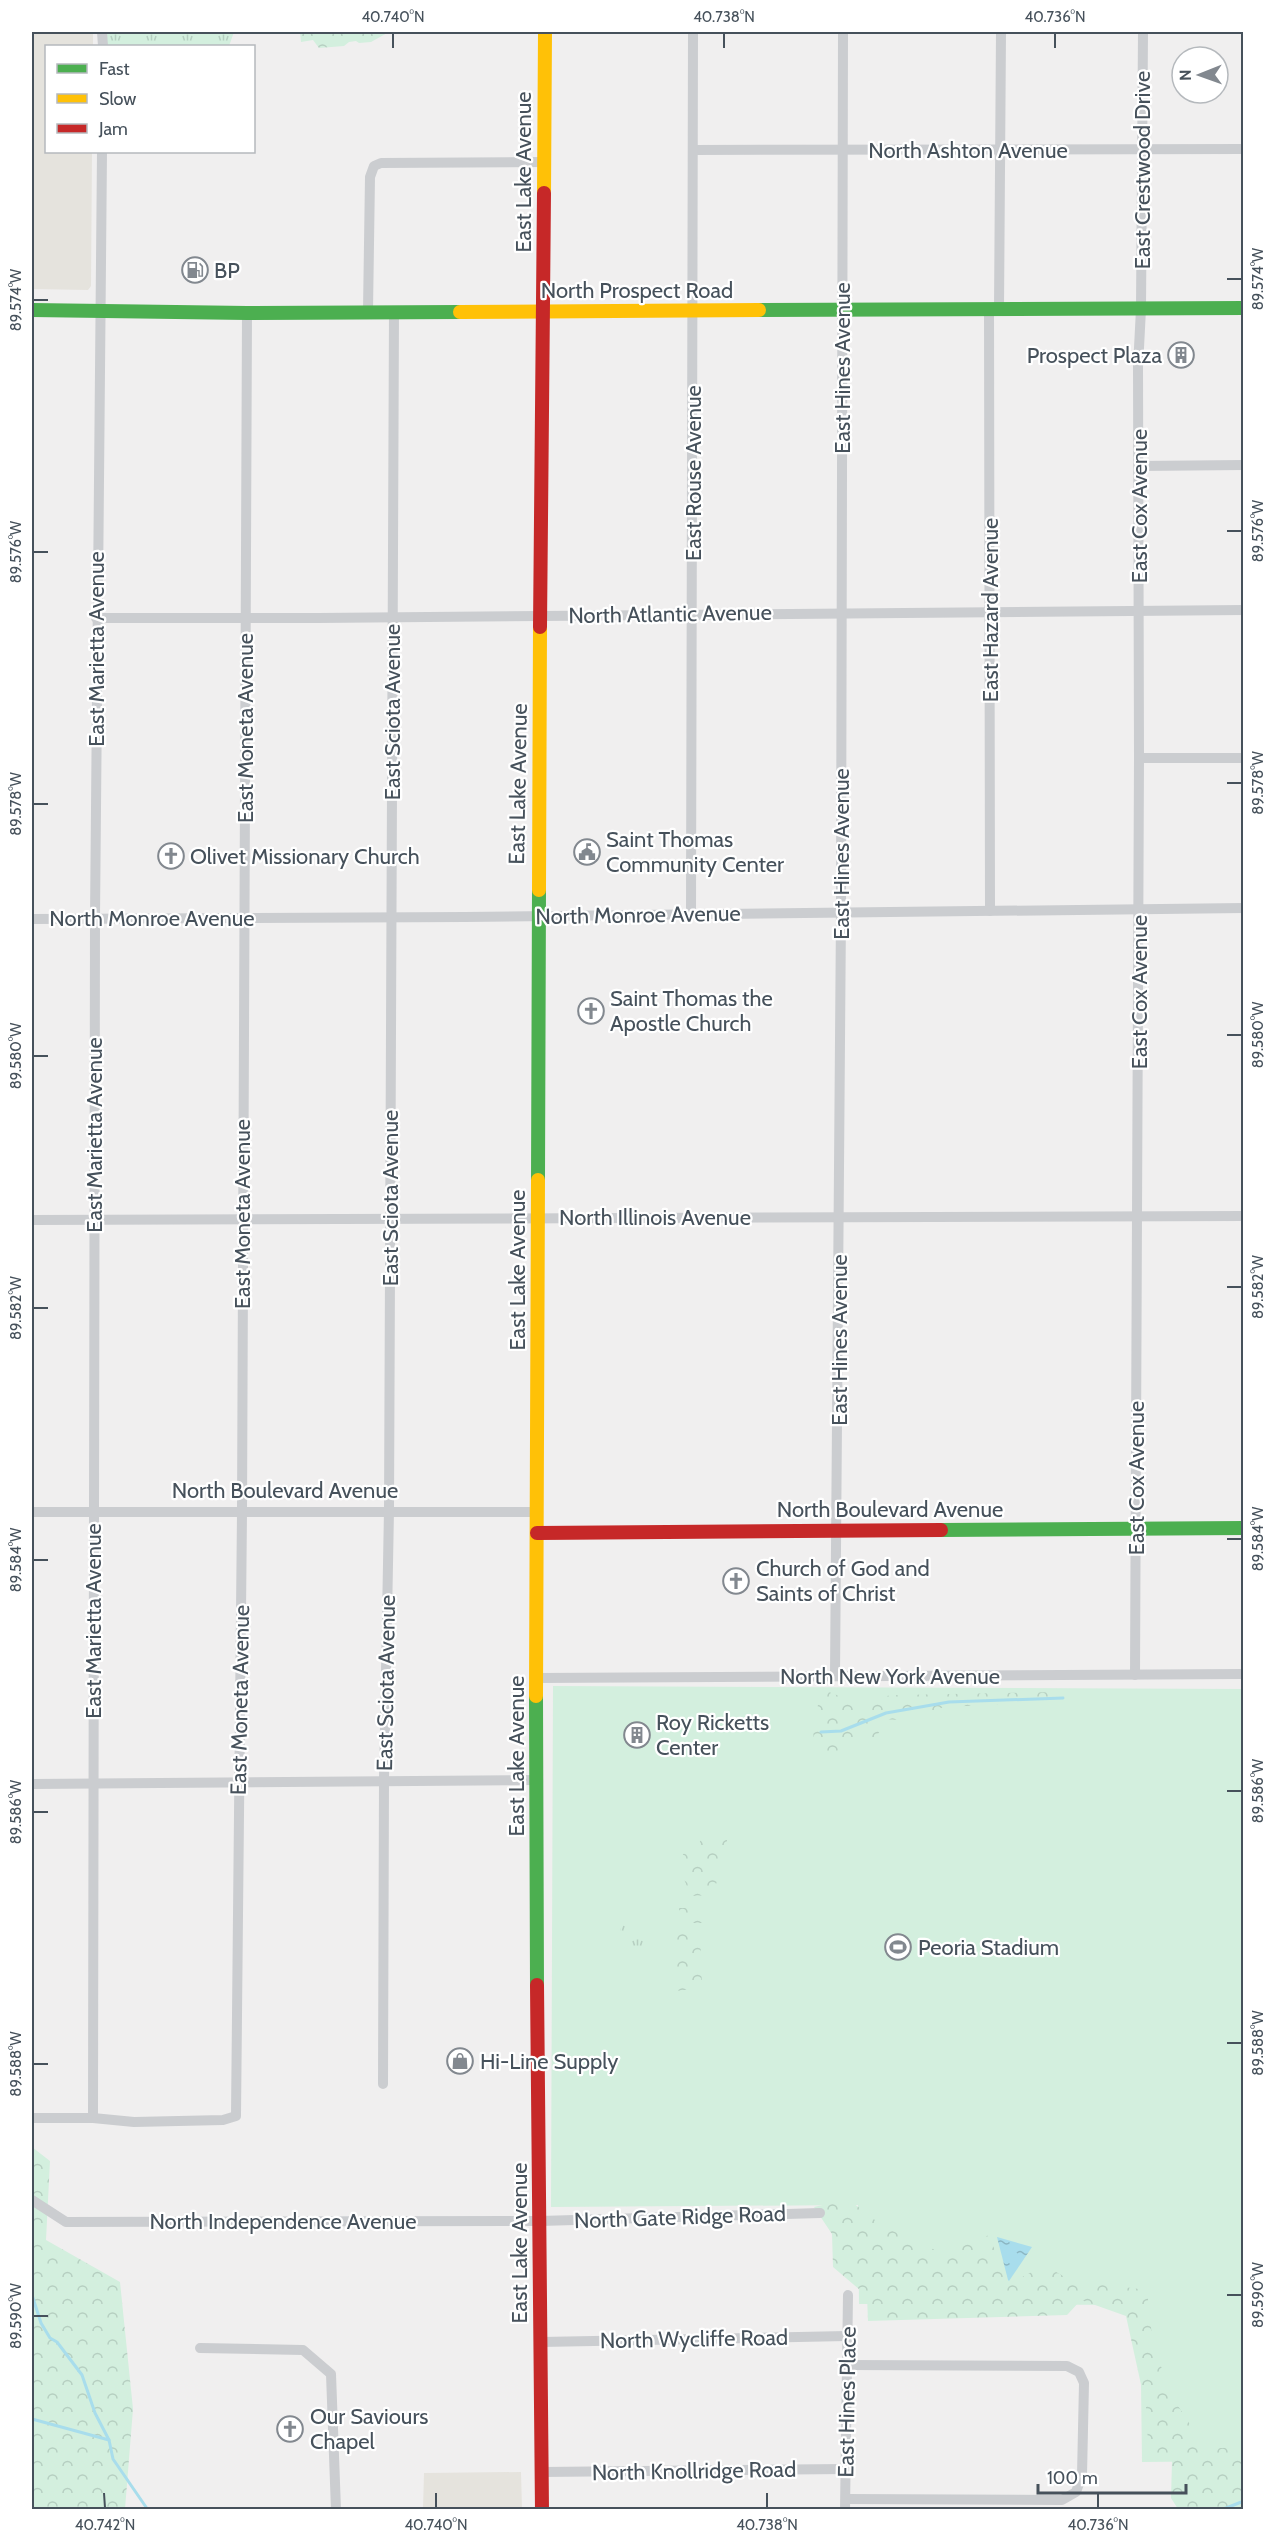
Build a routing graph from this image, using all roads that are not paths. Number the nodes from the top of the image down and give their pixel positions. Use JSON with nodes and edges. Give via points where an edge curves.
{"nodes":[{"id":1,"x":545,"y":32,"type":"edge"},
{"id":2,"x":693,"y":32,"type":"edge"},
{"id":3,"x":843,"y":32,"type":"edge"},
{"id":4,"x":1001,"y":32,"type":"edge"},
{"id":5,"x":1143,"y":32,"type":"edge"},
{"id":6,"x":1001,"y":149,"type":"junction"},
{"id":7,"x":1143,"y":149,"type":"junction"},
{"id":8,"x":1244,"y":149,"type":"edge"},
{"id":9,"x":693,"y":150,"type":"junction"},
{"id":10,"x":842,"y":150,"type":"junction"},
{"id":11,"x":102,"y":153,"type":"edge"},
{"id":12,"x":544,"y":162,"type":"junction"},
{"id":13,"x":1244,"y":308,"type":"edge"},
{"id":14,"x":1141,"y":309,"type":"junction"},
{"id":15,"x":32,"y":310,"type":"edge"},
{"id":16,"x":100,"y":310,"type":"junction"},
{"id":17,"x":994,"y":310,"type":"junction"},
{"id":18,"x":368,"y":311,"type":"junction"},
{"id":19,"x":394,"y":311,"type":"junction"},
{"id":20,"x":543,"y":311,"type":"junction"},
{"id":21,"x":693,"y":311,"type":"junction"},
{"id":22,"x":842,"y":311,"type":"junction"},
{"id":23,"x":247,"y":313,"type":"junction"},
{"id":24,"x":1244,"y":465,"type":"edge"},
{"id":25,"x":1139,"y":466,"type":"junction"},
{"id":26,"x":1139,"y":610,"type":"junction"},
{"id":27,"x":1244,"y":610,"type":"edge"},
{"id":28,"x":842,"y":612,"type":"junction"},
{"id":29,"x":990,"y":612,"type":"junction"},
{"id":30,"x":693,"y":614,"type":"junction"},
{"id":31,"x":541,"y":616,"type":"junction"},
{"id":32,"x":393,"y":617,"type":"junction"},
{"id":33,"x":96,"y":618,"type":"junction"},
{"id":34,"x":246,"y":618,"type":"junction"},
{"id":35,"x":1139,"y":758,"type":"junction"},
{"id":36,"x":1244,"y":758,"type":"edge"},
{"id":37,"x":1244,"y":908,"type":"edge"},
{"id":38,"x":1139,"y":910,"type":"junction"},
{"id":39,"x":990,"y":911,"type":"junction"},
{"id":40,"x":841,"y":913,"type":"junction"},
{"id":41,"x":692,"y":914,"type":"junction"},
{"id":42,"x":391,"y":916,"type":"junction"},
{"id":43,"x":244,"y":917,"type":"junction"},
{"id":44,"x":538,"y":917,"type":"junction"},
{"id":45,"x":95,"y":918,"type":"junction"},
{"id":46,"x":32,"y":919,"type":"edge"},
{"id":47,"x":1138,"y":1216,"type":"junction"},
{"id":48,"x":1244,"y":1216,"type":"edge"},
{"id":49,"x":538,"y":1217,"type":"junction"},
{"id":50,"x":840,"y":1217,"type":"junction"},
{"id":51,"x":390,"y":1219,"type":"junction"},
{"id":52,"x":32,"y":1220,"type":"edge"},
{"id":53,"x":94,"y":1220,"type":"junction"},
{"id":54,"x":242,"y":1220,"type":"junction"},
{"id":55,"x":93,"y":1510,"type":"junction"},
{"id":56,"x":388,"y":1510,"type":"junction"},
{"id":57,"x":32,"y":1512,"type":"edge"},
{"id":58,"x":242,"y":1512,"type":"junction"},
{"id":59,"x":538,"y":1512,"type":"junction"},
{"id":60,"x":1244,"y":1528,"type":"edge"},
{"id":61,"x":1135,"y":1529,"type":"junction"},
{"id":62,"x":838,"y":1531,"type":"junction"},
{"id":63,"x":537,"y":1533,"type":"junction"},
{"id":64,"x":1244,"y":1674,"type":"edge"},
{"id":65,"x":1135,"y":1675,"type":"junction"},
{"id":66,"x":835,"y":1676,"type":"junction"},
{"id":67,"x":537,"y":1678,"type":"junction"},
{"id":68,"x":384,"y":1780,"type":"junction"},
{"id":69,"x":536,"y":1780,"type":"junction"},
{"id":70,"x":239,"y":1782,"type":"junction"},
{"id":71,"x":93,"y":1783,"type":"junction"},
{"id":72,"x":32,"y":1784,"type":"edge"},
{"id":73,"x":383,"y":2084,"type":"dead end"},
{"id":74,"x":93,"y":2118,"type":"junction"},
{"id":75,"x":32,"y":2119,"type":"edge"},
{"id":76,"x":32,"y":2200,"type":"edge"},
{"id":77,"x":820,"y":2213,"type":"dead end"},
{"id":78,"x":540,"y":2221,"type":"junction"},
{"id":79,"x":848,"y":2295,"type":"dead end"},
{"id":80,"x":847,"y":2336,"type":"junction"},
{"id":81,"x":540,"y":2342,"type":"junction"},
{"id":82,"x":200,"y":2348,"type":"dead end"},
{"id":83,"x":847,"y":2365,"type":"junction"},
{"id":84,"x":846,"y":2469,"type":"junction"},
{"id":85,"x":542,"y":2472,"type":"junction"},
{"id":86,"x":846,"y":2504,"type":"edge"},
{"id":87,"x":336,"y":2510,"type":"edge"},
{"id":88,"x":542,"y":2510,"type":"edge"}],
"edges":[{"from":1,"to":12,"type":"street","name":"East Lake Avenue"},
{"from":2,"to":9,"type":"street","name":"East Rouse Avenue"},
{"from":3,"to":10,"type":"street","name":"East Hines Avenue"},
{"from":4,"to":6,"type":"street","name":"East Hazard Avenue"},
{"from":5,"to":7,"type":"street","name":"East Crestwood Drive"},
{"from":6,"to":7,"type":"street","name":"North Ashton Avenue"},
{"from":6,"to":10,"type":"street","name":"North Ashton Avenue"},
{"from":6,"to":17,"type":"street","name":"East Hazard Avenue"},
{"from":7,"to":8,"type":"street","name":"North Ashton Avenue"},
{"from":7,"to":14,"type":"street","name":"East Crestwood Drive"},
{"from":9,"to":10,"type":"street","name":"North Ashton Avenue"},
{"from":9,"to":21,"type":"street","name":"East Rouse Avenue"},
{"from":10,"to":22,"type":"street","name":"East Hines Avenue"},
{"from":11,"to":16,"type":"street","name":"East Marietta Avenue"},
{"from":12,"to":18,"type":"street","via":[[374,166],[370,177]]},
{"from":12,"to":20,"type":"street","name":"East Lake Avenue"},
{"from":13,"to":14,"type":"street","name":"North Prospect Road"},
{"from":14,"to":17,"type":"street","name":"North Prospect Road"},
{"from":14,"to":25,"type":"street","name":"East Cox Avenue"},
{"from":15,"to":16,"type":"street","name":"North Prospect Road"},
{"from":16,"to":23,"type":"street","name":"North Prospect Road"},
{"from":16,"to":33,"type":"street","name":"East Marietta Avenue"},
{"from":17,"to":22,"type":"street","name":"North Prospect Road"},
{"from":17,"to":29,"type":"street","name":"East Hazard Avenue"},
{"from":18,"to":19,"type":"street","name":"North Prospect Road"},
{"from":18,"to":23,"type":"street","name":"North Prospect Road"},
{"from":19,"to":20,"type":"street","name":"North Prospect Road"},
{"from":19,"to":32,"type":"street","name":"East Sciota Avenue"},
{"from":20,"to":21,"type":"street","name":"North Prospect Road"},
{"from":20,"to":31,"type":"street","name":"East Lake Avenue"},
{"from":21,"to":22,"type":"street","name":"North Prospect Road"},
{"from":21,"to":30,"type":"street","name":"East Rouse Avenue"},
{"from":22,"to":28,"type":"street","name":"East Hines Avenue"},
{"from":23,"to":34,"type":"street","name":"East Moneta Avenue"},
{"from":24,"to":25,"type":"street"},
{"from":25,"to":26,"type":"street","name":"East Cox Avenue"},
{"from":26,"to":27,"type":"street","name":"North Atlantic Avenue"},
{"from":26,"to":29,"type":"street","name":"North Atlantic Avenue"},
{"from":26,"to":35,"type":"street","name":"East Cox Avenue"},
{"from":28,"to":29,"type":"street","name":"North Atlantic Avenue"},
{"from":28,"to":30,"type":"street","name":"North Atlantic Avenue"},
{"from":28,"to":40,"type":"street","name":"East Hines Avenue"},
{"from":29,"to":39,"type":"street","name":"East Hazard Avenue"},
{"from":30,"to":31,"type":"street","name":"North Atlantic Avenue"},
{"from":30,"to":41,"type":"street","name":"East Rouse Avenue"},
{"from":31,"to":32,"type":"street","name":"North Atlantic Avenue"},
{"from":31,"to":44,"type":"street","name":"East Lake Avenue"},
{"from":32,"to":34,"type":"street","name":"North Atlantic Avenue"},
{"from":32,"to":42,"type":"street","name":"East Sciota Avenue"},
{"from":33,"to":34,"type":"street","name":"North Atlantic Avenue"},
{"from":33,"to":45,"type":"street","name":"East Marietta Avenue"},
{"from":34,"to":43,"type":"street","name":"East Moneta Avenue"},
{"from":35,"to":36,"type":"street"},
{"from":35,"to":38,"type":"street","name":"East Cox Avenue"},
{"from":37,"to":38,"type":"street","name":"North Monroe Avenue"},
{"from":38,"to":39,"type":"street","name":"North Monroe Avenue"},
{"from":38,"to":47,"type":"street","name":"East Cox Avenue"},
{"from":39,"to":40,"type":"street","name":"North Monroe Avenue"},
{"from":40,"to":41,"type":"street","name":"North Monroe Avenue"},
{"from":40,"to":50,"type":"street","name":"East Hines Avenue"},
{"from":41,"to":44,"type":"street","name":"North Monroe Avenue"},
{"from":42,"to":43,"type":"street","name":"North Monroe Avenue"},
{"from":42,"to":44,"type":"street","name":"North Monroe Avenue"},
{"from":42,"to":51,"type":"street","name":"East Sciota Avenue"},
{"from":43,"to":45,"type":"street","name":"North Monroe Avenue"},
{"from":43,"to":54,"type":"street","name":"East Moneta Avenue"},
{"from":44,"to":49,"type":"street","name":"East Lake Avenue"},
{"from":45,"to":46,"type":"street","name":"North Monroe Avenue"},
{"from":45,"to":53,"type":"street","name":"East Marietta Avenue"},
{"from":47,"to":48,"type":"street","name":"North Illinois Avenue"},
{"from":47,"to":50,"type":"street","name":"North Illinois Avenue"},
{"from":47,"to":61,"type":"street","name":"East Cox Avenue"},
{"from":49,"to":50,"type":"street","name":"North Illinois Avenue"},
{"from":49,"to":51,"type":"street","name":"North Illinois Avenue"},
{"from":49,"to":59,"type":"street","name":"East Lake Avenue"},
{"from":50,"to":62,"type":"street","name":"East Hines Avenue"},
{"from":51,"to":54,"type":"street","name":"North Illinois Avenue"},
{"from":51,"to":56,"type":"street","name":"East Sciota Avenue"},
{"from":52,"to":53,"type":"street","name":"North Illinois Avenue"},
{"from":53,"to":54,"type":"street","name":"North Illinois Avenue"},
{"from":53,"to":55,"type":"street","name":"East Marietta Avenue"},
{"from":54,"to":58,"type":"street","name":"East Moneta Avenue"},
{"from":55,"to":57,"type":"street","name":"North Boulevard Avenue"},
{"from":55,"to":58,"type":"street","name":"North Boulevard Avenue"},
{"from":55,"to":71,"type":"street","name":"East Marietta Avenue"},
{"from":56,"to":58,"type":"street","name":"North Boulevard Avenue"},
{"from":56,"to":59,"type":"street","name":"North Boulevard Avenue"},
{"from":56,"to":68,"type":"street","name":"East Sciota Avenue"},
{"from":58,"to":70,"type":"street","name":"East Moneta Avenue"},
{"from":59,"to":63,"type":"street","name":"East Lake Avenue"},
{"from":60,"to":61,"type":"street","name":"North Boulevard Avenue"},
{"from":61,"to":62,"type":"street","name":"North Boulevard Avenue"},
{"from":61,"to":65,"type":"street","name":"East Cox Avenue"},
{"from":62,"to":63,"type":"street","name":"North Boulevard Avenue"},
{"from":62,"to":66,"type":"street","name":"East Hines Avenue"},
{"from":63,"to":67,"type":"street","name":"East Lake Avenue"},
{"from":64,"to":65,"type":"street","name":"North New York Avenue"},
{"from":65,"to":66,"type":"street","name":"North New York Avenue"},
{"from":66,"to":67,"type":"street","name":"North New York Avenue"},
{"from":67,"to":69,"type":"street","name":"East Lake Avenue"},
{"from":68,"to":69,"type":"street"},
{"from":68,"to":70,"type":"street"},
{"from":68,"to":73,"type":"street","name":"East Sciota Avenue"},
{"from":69,"to":78,"type":"street","name":"East Lake Avenue"},
{"from":70,"to":71,"type":"street"},
{"from":70,"to":74,"type":"street","name":"East Moneta Avenue","via":[[236,2116],[224,2120],[134,2122]]},
{"from":71,"to":72,"type":"street"},
{"from":71,"to":74,"type":"street","name":"East Marietta Avenue"},
{"from":74,"to":75,"type":"street"},
{"from":76,"to":78,"type":"street","name":"North Independence Avenue","via":[[66,2222]]},
{"from":77,"to":78,"type":"street","name":"North Gate Ridge Road"},
{"from":78,"to":81,"type":"street","name":"East Lake Avenue"},
{"from":79,"to":80,"type":"street","name":"East Hines Place"},
{"from":80,"to":81,"type":"street","name":"North Wycliffe Road"},
{"from":80,"to":83,"type":"street","name":"East Hines Place"},
{"from":81,"to":85,"type":"street","name":"East Lake Avenue"},
{"from":82,"to":87,"type":"street","via":[[303,2350],[331,2374]]},
{"from":83,"to":84,"type":"street","name":"East Hines Place"},
{"from":83,"to":86,"type":"street","via":[[1067,2366],[1080,2372],[1083,2383],[1082,2475],[1076,2492],[1062,2500]]},
{"from":84,"to":85,"type":"street","name":"North Knollridge Road"},
{"from":84,"to":86,"type":"street","name":"East Hines Place"},
{"from":85,"to":88,"type":"street","name":"East Lake Avenue"}]}
